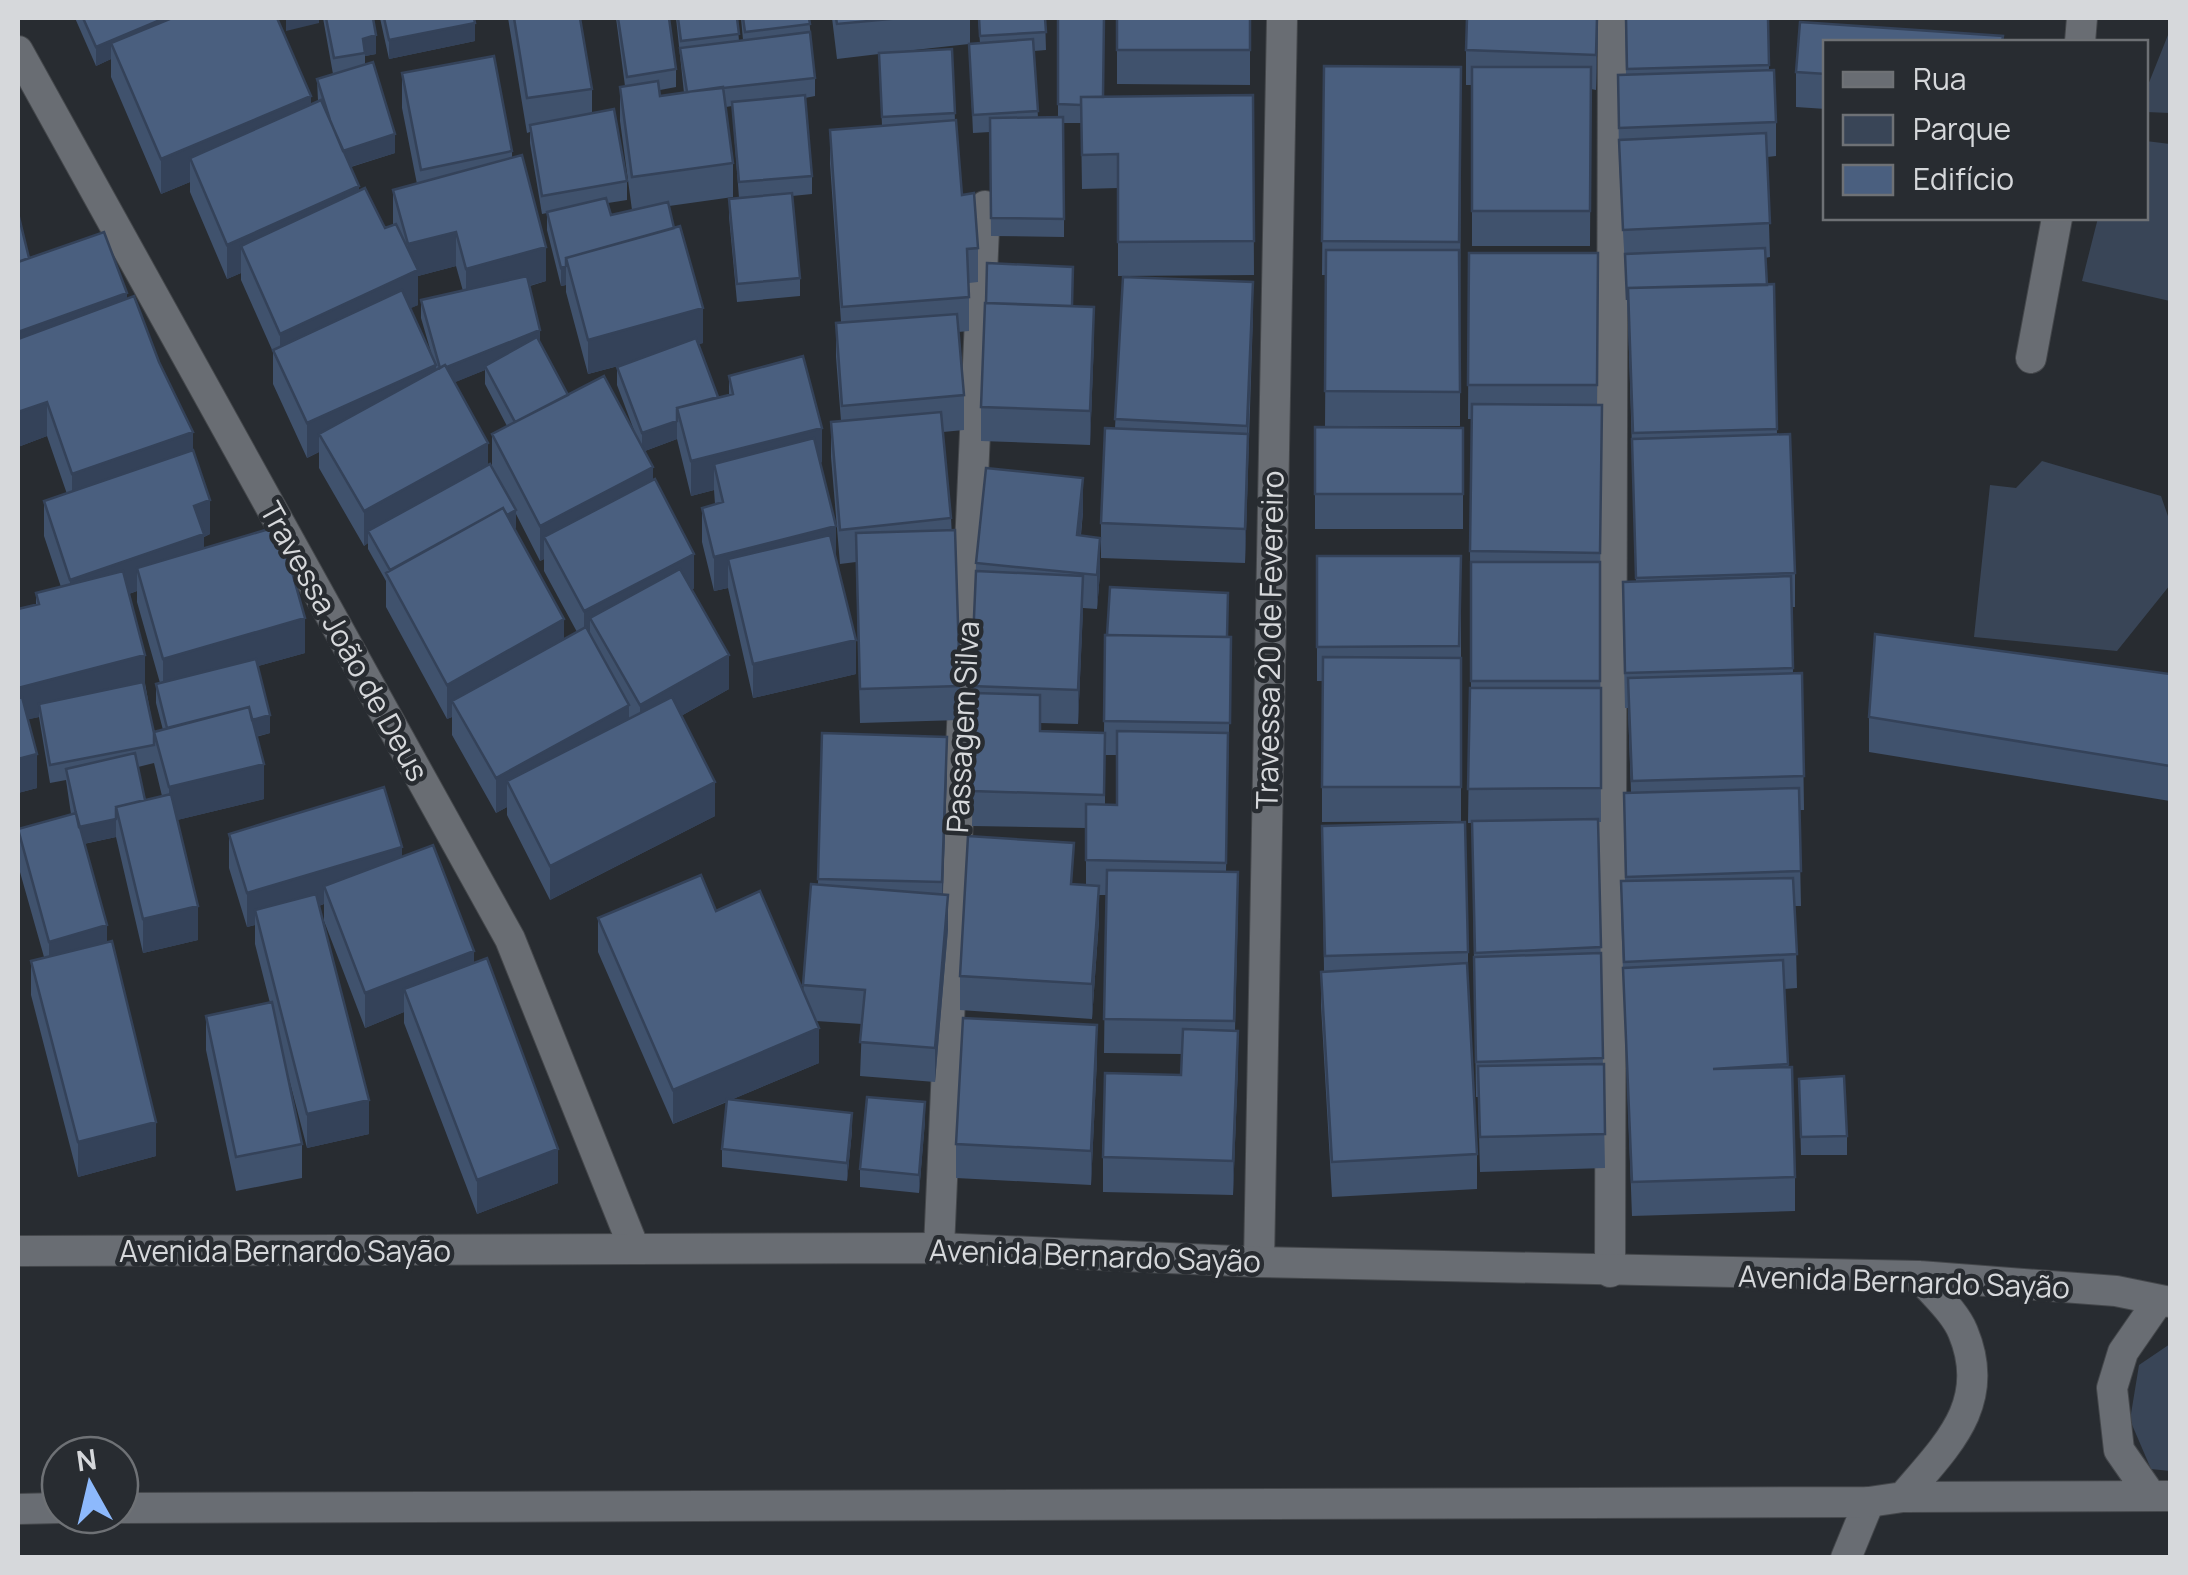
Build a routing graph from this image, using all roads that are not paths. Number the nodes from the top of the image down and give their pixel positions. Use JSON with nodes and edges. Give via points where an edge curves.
{"nodes":[{"id":1,"x":1282,"y":18,"type":"edge"},
{"id":2,"x":1613,"y":18,"type":"edge"},
{"id":3,"x":18,"y":51,"type":"edge"},
{"id":4,"x":985,"y":206,"type":"dead end"},
{"id":5,"x":2057,"y":220,"type":"edge"},
{"id":6,"x":2031,"y":358,"type":"dead end"},
{"id":7,"x":634,"y":1248,"type":"junction"},
{"id":8,"x":939,"y":1248,"type":"junction"},
{"id":9,"x":18,"y":1251,"type":"edge"},
{"id":10,"x":1259,"y":1262,"type":"junction"},
{"id":11,"x":1610,"y":1272,"type":"junction"},
{"id":12,"x":1919,"y":1276,"type":"junction"},
{"id":13,"x":2165,"y":1301,"type":"edge"},
{"id":14,"x":2160,"y":1496,"type":"edge"},
{"id":15,"x":1903,"y":1497,"type":"junction"},
{"id":16,"x":1869,"y":1502,"type":"junction"},
{"id":17,"x":140,"y":1508,"type":"edge"},
{"id":18,"x":1846,"y":1558,"type":"edge"}],
"edges":[{"from":1,"to":10,"type":"street","name":"Travessa 20 de Fevereiro"},
{"from":2,"to":11,"type":"street"},
{"from":3,"to":7,"type":"street","name":"Travessa João de Deus","via":[[510,938]]},
{"from":4,"to":8,"type":"street","name":"Passagem Silva"},
{"from":5,"to":6,"type":"street"},
{"from":7,"to":8,"type":"street","name":"Avenida Bernardo Sayão"},
{"from":7,"to":9,"type":"street","name":"Avenida Bernardo Sayão"},
{"from":8,"to":10,"type":"street","name":"Avenida Bernardo Sayão"},
{"from":10,"to":11,"type":"street","name":"Avenida Bernardo Sayão"},
{"from":11,"to":12,"type":"street","name":"Avenida Bernardo Sayão"},
{"from":12,"to":13,"type":"street","name":"Avenida Bernardo Sayão"},
{"from":12,"to":15,"type":"street","via":[[1962,1329],[1975,1378],[1961,1427]]},
{"from":13,"to":14,"type":"street","via":[[2123,1352],[2112,1388],[2119,1450]]},
{"from":14,"to":15,"type":"street"},
{"from":15,"to":16,"type":"street"},
{"from":16,"to":17,"type":"street"},
{"from":16,"to":18,"type":"street"}]}
